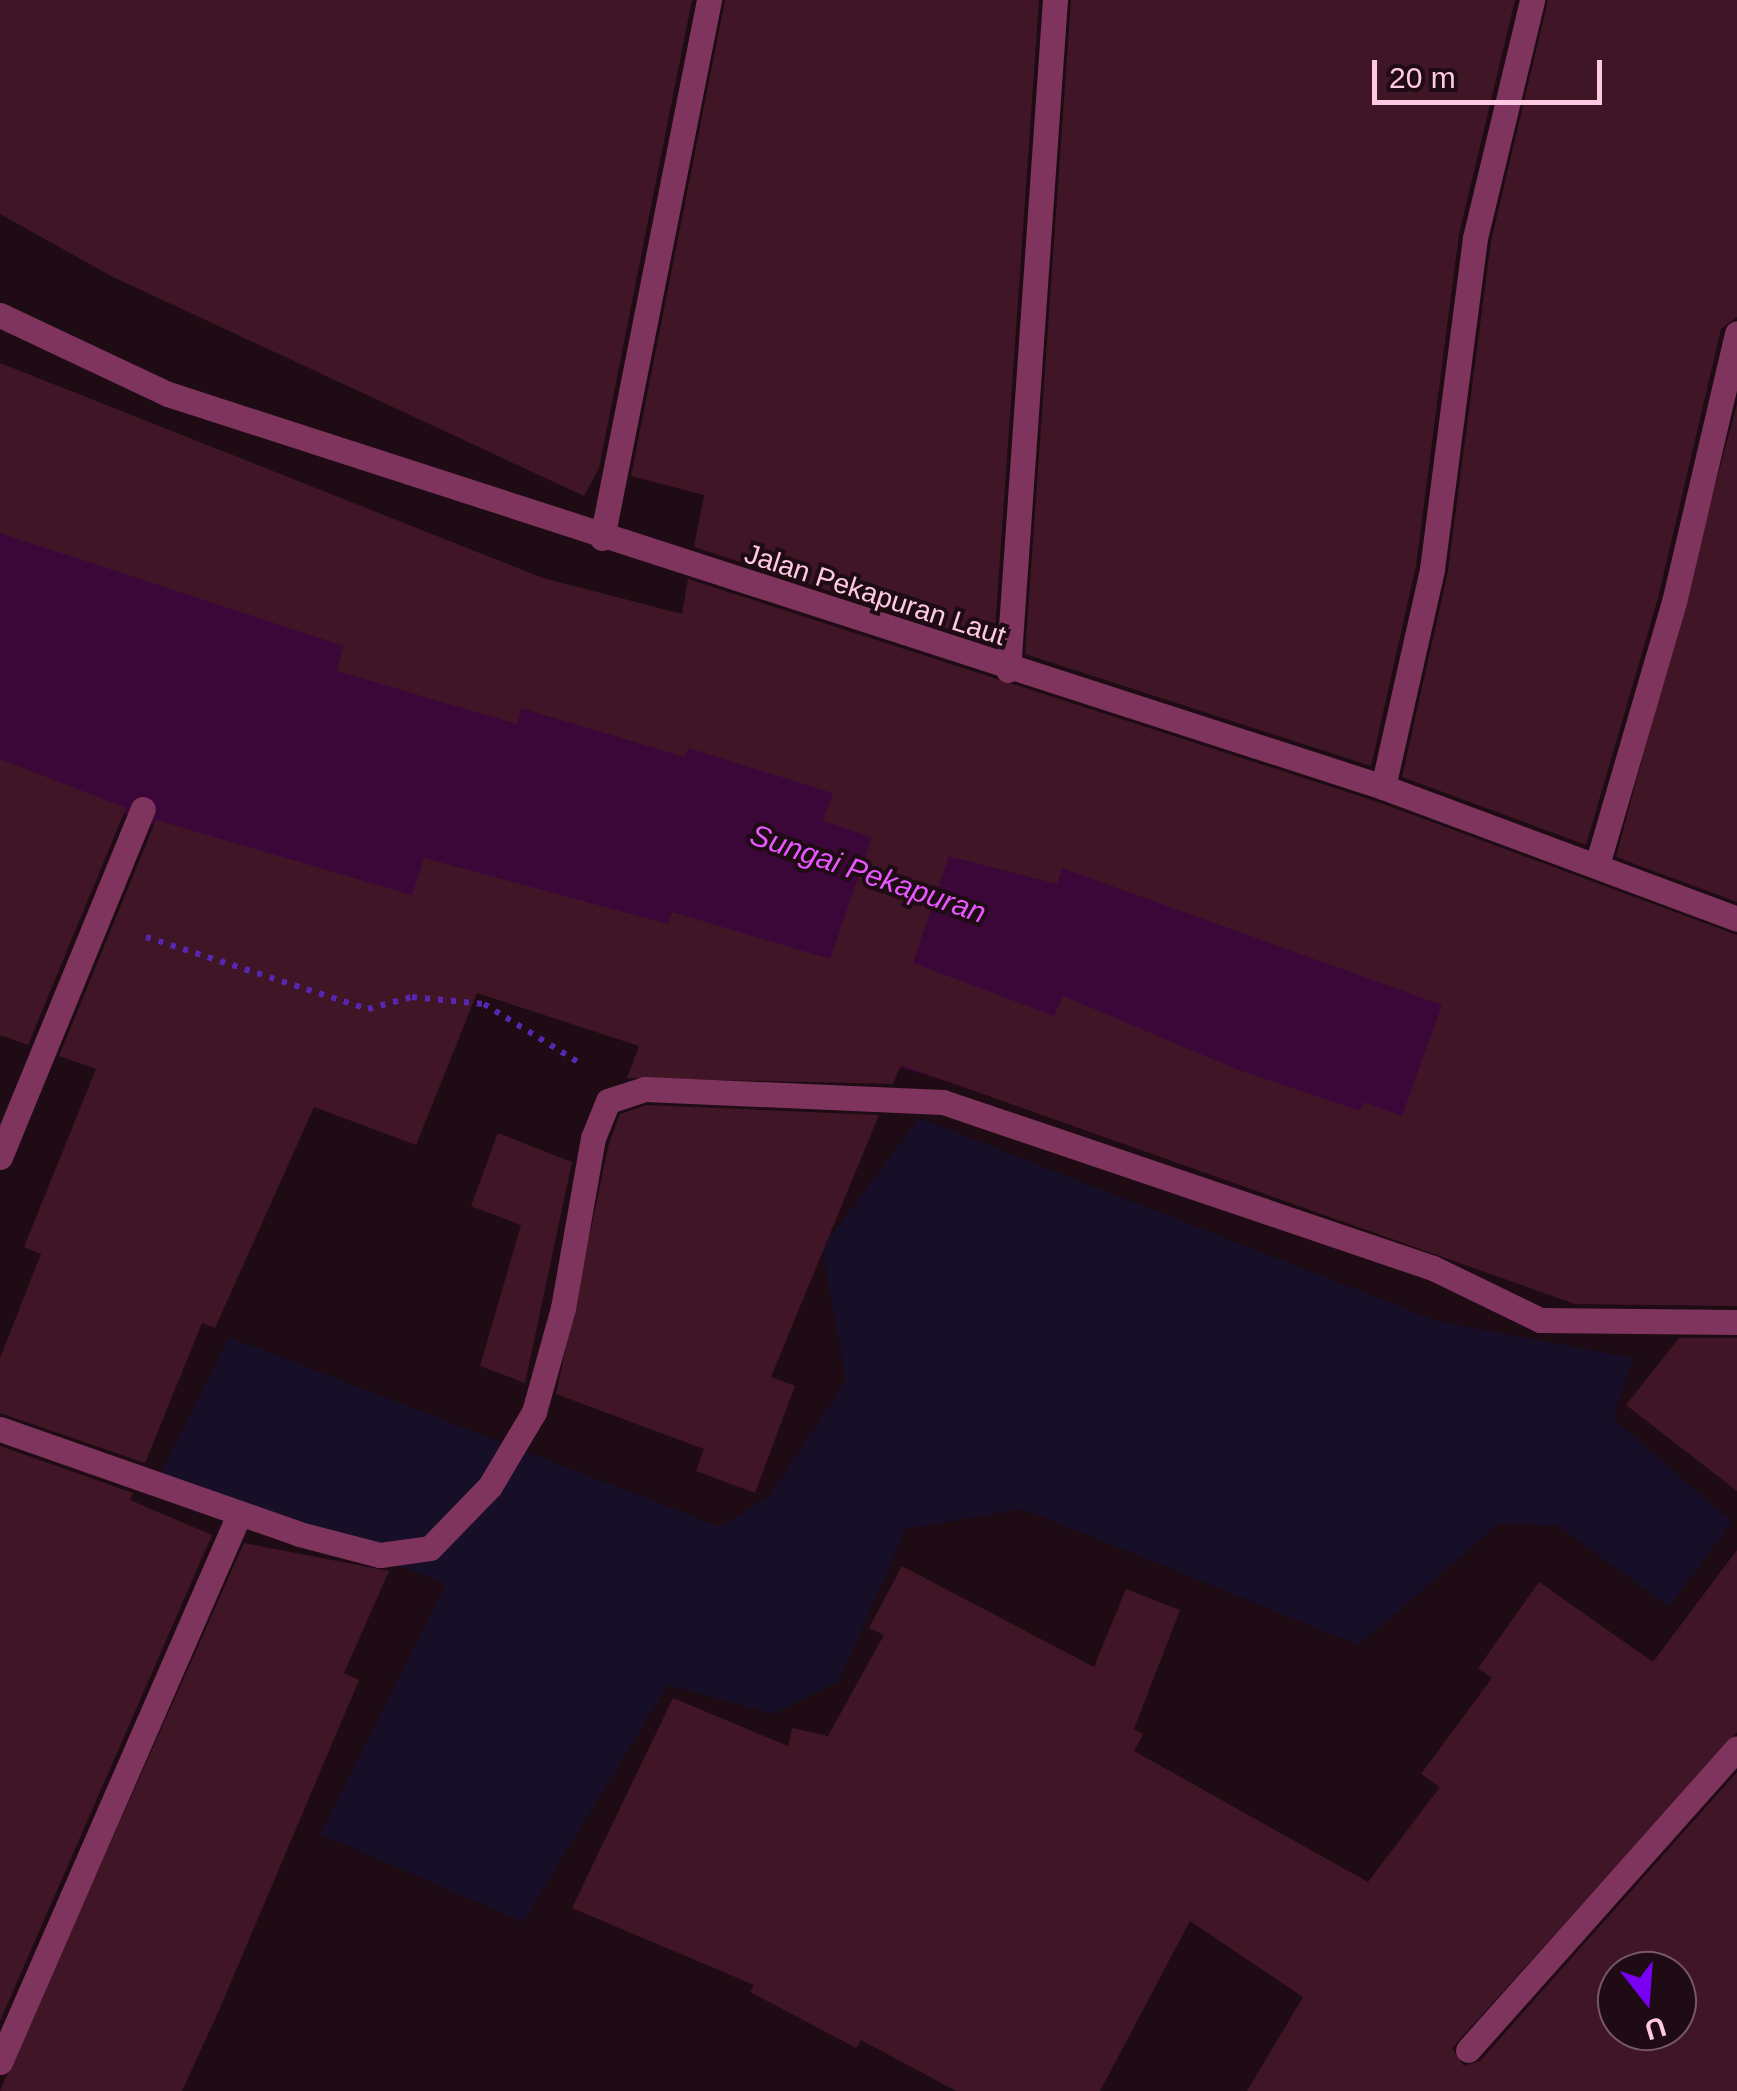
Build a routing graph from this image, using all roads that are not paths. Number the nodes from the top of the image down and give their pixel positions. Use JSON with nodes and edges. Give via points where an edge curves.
{"nodes":[{"id":1,"x":710,"y":0,"type":"edge"},
{"id":2,"x":1055,"y":0,"type":"edge"},
{"id":3,"x":1532,"y":0,"type":"edge"},
{"id":4,"x":0,"y":314,"type":"edge"},
{"id":5,"x":1737,"y":333,"type":"edge"},
{"id":6,"x":602,"y":538,"type":"junction"},
{"id":7,"x":1008,"y":670,"type":"junction"},
{"id":8,"x":1384,"y":786,"type":"junction"},
{"id":9,"x":142,"y":809,"type":"dead end"},
{"id":10,"x":1597,"y":865,"type":"junction"},
{"id":11,"x":1737,"y":919,"type":"edge"},
{"id":12,"x":0,"y":1158,"type":"edge"},
{"id":13,"x":1737,"y":1322,"type":"edge"},
{"id":14,"x":0,"y":1429,"type":"edge"},
{"id":15,"x":238,"y":1517,"type":"junction"},
{"id":16,"x":1737,"y":1748,"type":"edge"},
{"id":17,"x":1468,"y":2050,"type":"dead end"},
{"id":18,"x":0,"y":2062,"type":"edge"}],
"edges":[{"from":1,"to":6,"type":"street"},
{"from":2,"to":7,"type":"street"},
{"from":3,"to":8,"type":"street","via":[[1474,238],[1432,569]]},
{"from":4,"to":6,"type":"street","name":"Jalan Pekapuran Laut","via":[[168,394]]},
{"from":5,"to":10,"type":"street","via":[[1674,602]]},
{"from":6,"to":7,"type":"street","name":"Jalan Pekapuran Laut"},
{"from":7,"to":8,"type":"street","name":"Jalan Pekapuran Laut"},
{"from":8,"to":10,"type":"street","name":"Jalan Pekapuran Laut"},
{"from":9,"to":12,"type":"street"},
{"from":10,"to":11,"type":"street","name":"Jalan Pekapuran Laut"},
{"from":13,"to":15,"type":"street","via":[[1540,1320],[1433,1268],[943,1102],[621,1091],[593,1138],[551,1360],[490,1486],[430,1548],[401,1557]]},
{"from":14,"to":15,"type":"street"},
{"from":15,"to":18,"type":"street"},
{"from":16,"to":17,"type":"street"}]}
